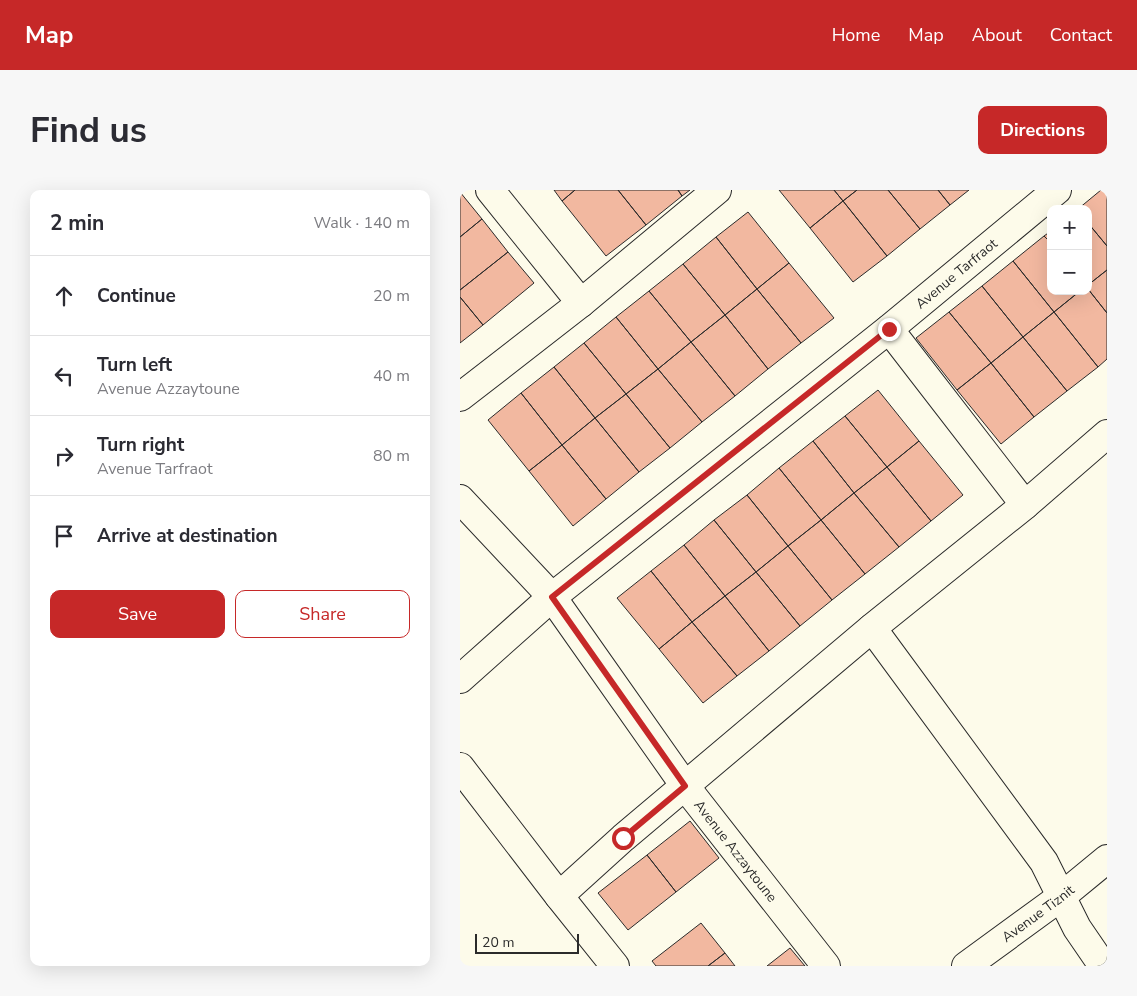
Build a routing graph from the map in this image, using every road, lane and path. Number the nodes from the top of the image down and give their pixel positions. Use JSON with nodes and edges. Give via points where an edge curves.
{"nodes":[{"id":1,"x":490,"y":190,"type":"edge"},
{"id":2,"x":717,"y":190,"type":"edge"},
{"id":3,"x":1057,"y":190,"type":"edge"},
{"id":4,"x":581,"y":303,"type":"junction"},
{"id":5,"x":889,"y":329,"type":"junction"},
{"id":6,"x":460,"y":397,"type":"edge"},
{"id":7,"x":1107,"y":434,"type":"edge"},
{"id":8,"x":460,"y":499,"type":"edge"},
{"id":9,"x":1025,"y":505,"type":"junction"},
{"id":10,"x":552,"y":597,"type":"junction"},
{"id":11,"x":872,"y":628,"type":"junction"},
{"id":12,"x":460,"y":679,"type":"edge"},
{"id":13,"x":460,"y":767,"type":"edge"},
{"id":14,"x":685,"y":786,"type":"junction"},
{"id":15,"x":1107,"y":859,"type":"edge"},
{"id":16,"x":559,"y":896,"type":"junction"},
{"id":17,"x":1062,"y":896,"type":"junction"},
{"id":18,"x":615,"y":966,"type":"edge"},
{"id":19,"x":826,"y":966,"type":"edge"},
{"id":20,"x":966,"y":966,"type":"edge"},
{"id":21,"x":1103,"y":966,"type":"edge"}],
"edges":[{"from":1,"to":4,"type":"street"},
{"from":2,"to":4,"type":"street"},
{"from":3,"to":5,"type":"street","name":"Avenue Tarfraot"},
{"from":4,"to":6,"type":"street"},
{"from":5,"to":9,"type":"street"},
{"from":5,"to":10,"type":"street","name":"Avenue Tarfraot"},
{"from":7,"to":9,"type":"street"},
{"from":8,"to":10,"type":"street","name":"Avenue Azzaytoune"},
{"from":9,"to":11,"type":"street"},
{"from":10,"to":12,"type":"street","name":"Avenue Tarfraot"},
{"from":10,"to":14,"type":"street","name":"Avenue Azzaytoune"},
{"from":11,"to":14,"type":"street"},
{"from":11,"to":17,"type":"street","via":[[1044,862]]},
{"from":13,"to":16,"type":"street"},
{"from":14,"to":16,"type":"street"},
{"from":14,"to":19,"type":"street","name":"Avenue Azzaytoune"},
{"from":15,"to":17,"type":"street","name":"Avenue Tiznit"},
{"from":16,"to":18,"type":"street"},
{"from":17,"to":20,"type":"street","name":"Avenue Tiznit"},
{"from":17,"to":21,"type":"street","via":[[1077,928]]}]}
